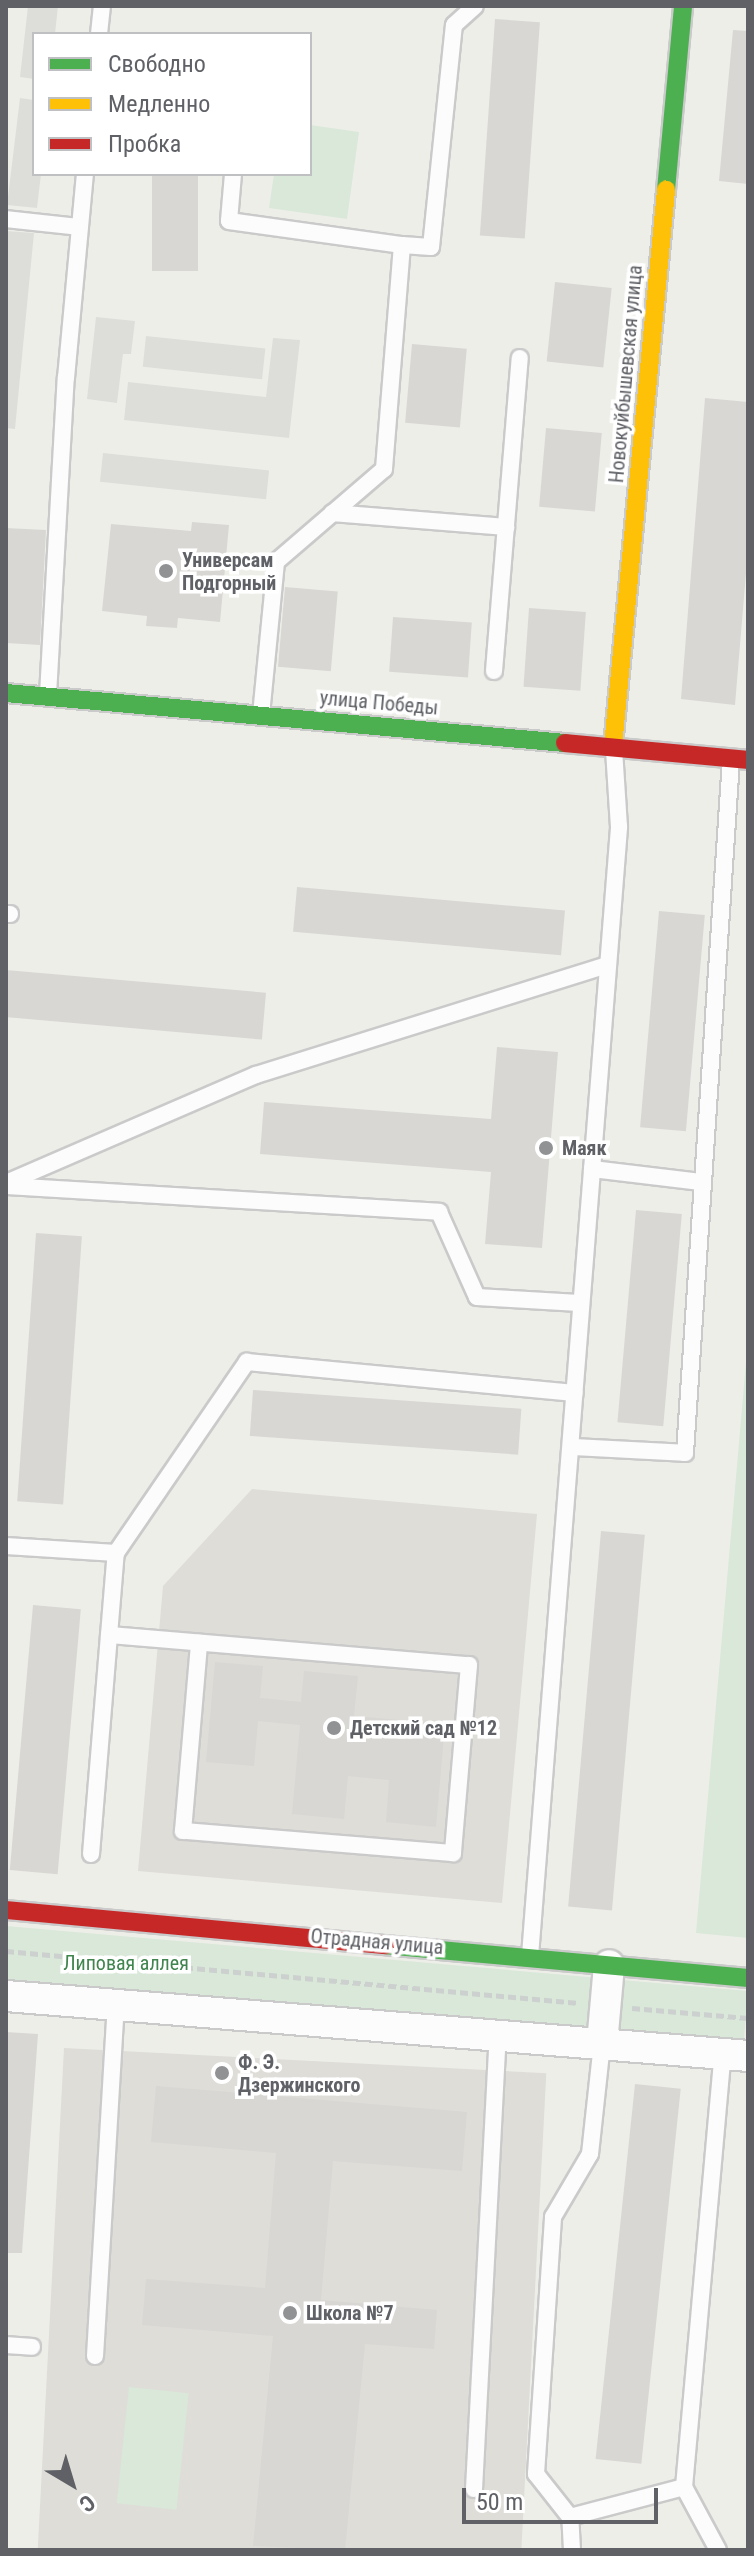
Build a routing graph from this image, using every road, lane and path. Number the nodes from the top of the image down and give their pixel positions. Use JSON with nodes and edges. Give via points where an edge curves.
{"nodes":[{"id":1,"x":102,"y":6,"type":"edge"},
{"id":2,"x":475,"y":6,"type":"edge"},
{"id":3,"x":683,"y":6,"type":"edge"},
{"id":4,"x":99,"y":32,"type":"edge"},
{"id":5,"x":85,"y":176,"type":"edge"},
{"id":6,"x":233,"y":176,"type":"edge"},
{"id":7,"x":6,"y":219,"type":"edge"},
{"id":8,"x":80,"y":227,"type":"junction"},
{"id":9,"x":402,"y":245,"type":"junction"},
{"id":10,"x":520,"y":358,"type":"dead end"},
{"id":11,"x":332,"y":513,"type":"junction"},
{"id":12,"x":506,"y":527,"type":"junction"},
{"id":13,"x":494,"y":671,"type":"dead end"},
{"id":14,"x":6,"y":693,"type":"edge"},
{"id":15,"x":48,"y":697,"type":"junction"},
{"id":16,"x":261,"y":715,"type":"junction"},
{"id":17,"x":613,"y":746,"type":"junction"},
{"id":18,"x":740,"y":759,"type":"edge"},
{"id":19,"x":607,"y":965,"type":"junction"},
{"id":20,"x":592,"y":1169,"type":"junction"},
{"id":21,"x":701,"y":1182,"type":"junction"},
{"id":22,"x":6,"y":1184,"type":"edge"},
{"id":23,"x":579,"y":1303,"type":"junction"},
{"id":24,"x":575,"y":1393,"type":"junction"},
{"id":25,"x":572,"y":1447,"type":"junction"},
{"id":26,"x":6,"y":1546,"type":"edge"},
{"id":27,"x":116,"y":1553,"type":"junction"},
{"id":28,"x":109,"y":1635,"type":"junction"},
{"id":29,"x":199,"y":1643,"type":"junction"},
{"id":30,"x":91,"y":1854,"type":"dead end"},
{"id":31,"x":6,"y":1910,"type":"edge"},
{"id":32,"x":6,"y":1951,"type":"edge"},
{"id":33,"x":530,"y":1956,"type":"junction"},
{"id":34,"x":609,"y":1965,"type":"junction"},
{"id":35,"x":748,"y":1978,"type":"edge"},
{"id":36,"x":6,"y":1996,"type":"edge"},
{"id":37,"x":116,"y":2003,"type":"junction"},
{"id":38,"x":605,"y":2005,"type":"junction"},
{"id":39,"x":748,"y":2018,"type":"edge"},
{"id":40,"x":498,"y":2035,"type":"junction"},
{"id":41,"x":602,"y":2044,"type":"junction"},
{"id":42,"x":736,"y":2055,"type":"edge"},
{"id":43,"x":6,"y":2345,"type":"edge"},
{"id":44,"x":32,"y":2347,"type":"dead end"},
{"id":45,"x":95,"y":2356,"type":"dead end"},
{"id":46,"x":684,"y":2487,"type":"junction"},
{"id":47,"x":474,"y":2489,"type":"dead end"},
{"id":48,"x":570,"y":2517,"type":"junction"},
{"id":49,"x":572,"y":2550,"type":"edge"},
{"id":50,"x":718,"y":2550,"type":"edge"}],
"edges":[{"from":1,"to":4,"type":"lane"},
{"from":2,"to":9,"type":"lane","via":[[454,25],[431,247]]},
{"from":3,"to":17,"type":"street","name":"Новокуйбышевская улица"},
{"from":5,"to":8,"type":"lane"},
{"from":6,"to":9,"type":"lane","via":[[229,221]]},
{"from":7,"to":8,"type":"lane"},
{"from":8,"to":15,"type":"lane"},
{"from":9,"to":11,"type":"lane","via":[[384,469]]},
{"from":10,"to":12,"type":"lane"},
{"from":11,"to":12,"type":"lane"},
{"from":11,"to":16,"type":"lane","via":[[276,562]]},
{"from":12,"to":13,"type":"lane"},
{"from":14,"to":15,"type":"street","name":"улица Победы"},
{"from":15,"to":16,"type":"street","name":"улица Победы"},
{"from":16,"to":17,"type":"street","name":"улица Победы"},
{"from":17,"to":18,"type":"street","name":"улица Победы"},
{"from":17,"to":19,"type":"lane","via":[[619,827]]},
{"from":18,"to":21,"type":"lane"},
{"from":19,"to":20,"type":"lane"},
{"from":19,"to":22,"type":"lane","via":[[256,1075]]},
{"from":20,"to":21,"type":"lane"},
{"from":20,"to":23,"type":"lane"},
{"from":21,"to":25,"type":"lane","via":[[685,1453]]},
{"from":22,"to":23,"type":"lane","via":[[439,1212],[477,1297]]},
{"from":23,"to":24,"type":"lane"},
{"from":24,"to":25,"type":"lane"},
{"from":24,"to":27,"type":"lane","via":[[247,1362]]},
{"from":25,"to":33,"type":"lane"},
{"from":26,"to":27,"type":"lane"},
{"from":27,"to":28,"type":"lane"},
{"from":28,"to":29,"type":"lane"},
{"from":28,"to":30,"type":"lane"},
{"from":29,"to":29,"type":"lane","via":[[469,1665],[453,1853],[183,1831]]},
{"from":31,"to":33,"type":"street","name":"Отрадная улица"},
{"from":32,"to":38,"type":"path"},
{"from":33,"to":34,"type":"street","name":"Отрадная улица"},
{"from":34,"to":35,"type":"street","name":"Отрадная улица"},
{"from":34,"to":38,"type":"street"},
{"from":36,"to":37,"type":"street"},
{"from":37,"to":40,"type":"street"},
{"from":37,"to":45,"type":"lane"},
{"from":38,"to":39,"type":"path"},
{"from":38,"to":41,"type":"street"},
{"from":40,"to":41,"type":"street"},
{"from":40,"to":47,"type":"lane"},
{"from":41,"to":42,"type":"street"},
{"from":41,"to":48,"type":"lane","via":[[590,2154],[553,2217],[536,2474]]},
{"from":42,"to":46,"type":"lane"},
{"from":43,"to":44,"type":"lane"},
{"from":46,"to":48,"type":"lane"},
{"from":46,"to":50,"type":"lane"},
{"from":48,"to":49,"type":"lane"}]}
